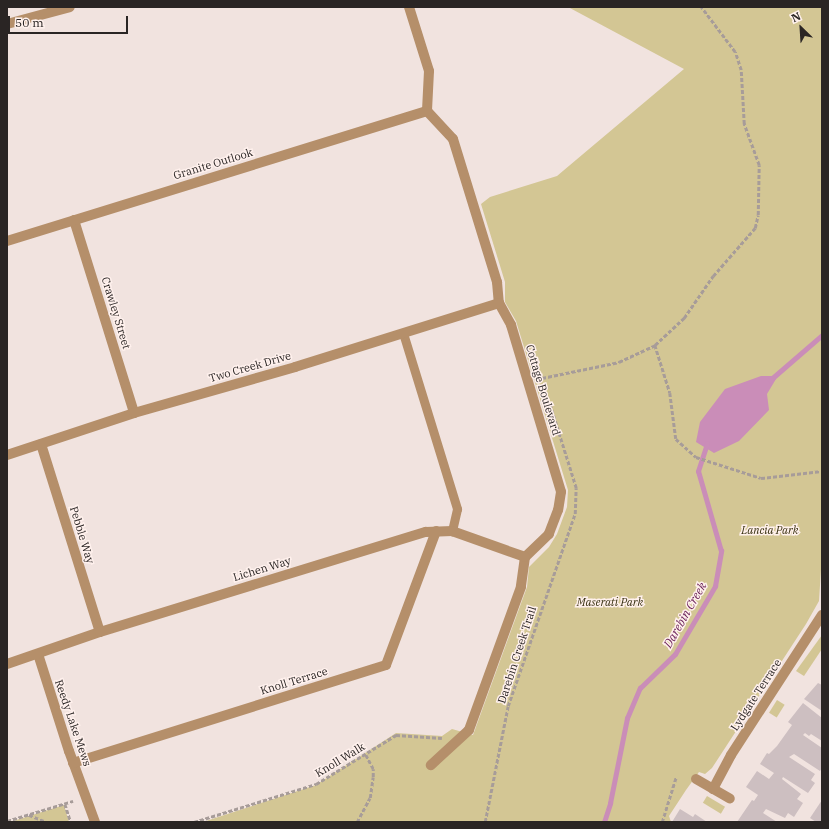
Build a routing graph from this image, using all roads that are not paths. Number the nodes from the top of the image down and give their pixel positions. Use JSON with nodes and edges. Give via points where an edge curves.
{"nodes":[{"id":1,"x":70,"y":7,"type":"edge"},
{"id":2,"x":409,"y":7,"type":"edge"},
{"id":3,"x":7,"y":24,"type":"edge"},
{"id":4,"x":427,"y":111,"type":"junction"},
{"id":5,"x":74,"y":220,"type":"junction"},
{"id":6,"x":7,"y":241,"type":"edge"},
{"id":7,"x":499,"y":303,"type":"junction"},
{"id":8,"x":403,"y":333,"type":"junction"},
{"id":9,"x":134,"y":413,"type":"junction"},
{"id":10,"x":41,"y":444,"type":"junction"},
{"id":11,"x":7,"y":455,"type":"edge"},
{"id":12,"x":436,"y":531,"type":"junction"},
{"id":13,"x":452,"y":531,"type":"junction"},
{"id":14,"x":525,"y":557,"type":"junction"},
{"id":15,"x":822,"y":617,"type":"edge"},
{"id":16,"x":100,"y":632,"type":"junction"},
{"id":17,"x":38,"y":654,"type":"junction"},
{"id":18,"x":7,"y":664,"type":"edge"},
{"id":19,"x":73,"y":763,"type":"junction"},
{"id":20,"x":431,"y":765,"type":"dead end"},
{"id":21,"x":696,"y":779,"type":"dead end"},
{"id":22,"x":713,"y":789,"type":"junction"},
{"id":23,"x":730,"y":799,"type":"dead end"},
{"id":24,"x":95,"y":822,"type":"edge"}],
"edges":[{"from":1,"to":3,"type":"street"},
{"from":2,"to":4,"type":"street","via":[[429,72]]},
{"from":4,"to":5,"type":"street","name":"Granite Outlook"},
{"from":4,"to":7,"type":"street","name":"Cottage Boulevard","via":[[453,139],[497,282]]},
{"from":5,"to":6,"type":"street","name":"Granite Outlook"},
{"from":5,"to":9,"type":"street","name":"Crawley Street"},
{"from":7,"to":8,"type":"street","name":"Two Creek Drive"},
{"from":7,"to":14,"type":"street","name":"Cottage Boulevard","via":[[511,325],[561,492],[558,510],[549,534]]},
{"from":8,"to":9,"type":"street","name":"Two Creek Drive"},
{"from":8,"to":13,"type":"lane","via":[[457,509]]},
{"from":9,"to":10,"type":"street","name":"Two Creek Drive"},
{"from":10,"to":11,"type":"street","name":"Two Creek Drive"},
{"from":10,"to":16,"type":"street","name":"Pebble Way"},
{"from":12,"to":13,"type":"street","name":"Lichen Way"},
{"from":12,"to":16,"type":"street","name":"Lichen Way","via":[[413,535]]},
{"from":12,"to":19,"type":"street","name":"Knoll Terrace","via":[[386,665]]},
{"from":13,"to":14,"type":"street","name":"Lichen Way"},
{"from":14,"to":20,"type":"street","via":[[521,587],[469,730]]},
{"from":15,"to":22,"type":"street","name":"Lydgate Terrace","via":[[732,753]]},
{"from":16,"to":17,"type":"street","name":"Lichen Way"},
{"from":17,"to":18,"type":"street","name":"Lichen Way"},
{"from":17,"to":19,"type":"street","name":"Reedy Lake Mews"},
{"from":19,"to":24,"type":"street","name":"Reedy Lake Mews","via":[[88,797]]},
{"from":21,"to":22,"type":"street"},
{"from":22,"to":23,"type":"street"}]}
